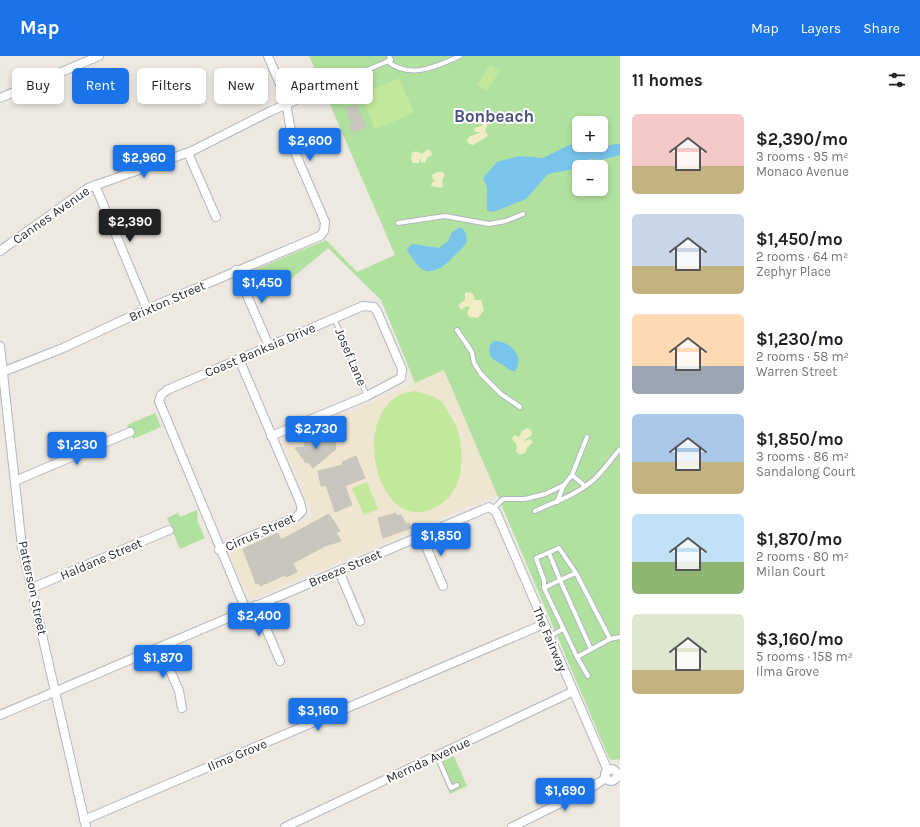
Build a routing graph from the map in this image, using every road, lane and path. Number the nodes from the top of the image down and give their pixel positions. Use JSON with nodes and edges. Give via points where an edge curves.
{"nodes":[{"id":1,"x":100,"y":56,"type":"edge"},
{"id":2,"x":268,"y":56,"type":"edge"},
{"id":3,"x":389,"y":56,"type":"edge"},
{"id":4,"x":460,"y":56,"type":"edge"},
{"id":5,"x":387,"y":62,"type":"junction"},
{"id":6,"x":372,"y":68,"type":"edge"},
{"id":7,"x":276,"y":74,"type":"edge"},
{"id":8,"x":0,"y":98,"type":"edge"},
{"id":9,"x":286,"y":104,"type":"joint"},
{"id":10,"x":188,"y":153,"type":"junction"},
{"id":11,"x":95,"y":185,"type":"junction"},
{"id":12,"x":523,"y":214,"type":"dead end"},
{"id":13,"x":216,"y":217,"type":"dead end"},
{"id":14,"x":398,"y":223,"type":"dead end"},
{"id":15,"x":0,"y":251,"type":"edge"},
{"id":16,"x":236,"y":270,"type":"junction"},
{"id":17,"x":147,"y":309,"type":"junction"},
{"id":18,"x":334,"y":318,"type":"junction"},
{"id":19,"x":457,"y":330,"type":"dead end"},
{"id":20,"x":0,"y":346,"type":"edge"},
{"id":21,"x":269,"y":346,"type":"junction"},
{"id":22,"x":239,"y":359,"type":"junction"},
{"id":23,"x":2,"y":372,"type":"edge"},
{"id":24,"x":367,"y":396,"type":"junction"},
{"id":25,"x":520,"y":407,"type":"dead end"},
{"id":26,"x":130,"y":432,"type":"dead end"},
{"id":27,"x":271,"y":436,"type":"junction"},
{"id":28,"x":587,"y":437,"type":"dead end"},
{"id":29,"x":620,"y":449,"type":"edge"},
{"id":30,"x":572,"y":475,"type":"junction"},
{"id":31,"x":15,"y":481,"type":"junction"},
{"id":32,"x":564,"y":485,"type":"junction"},
{"id":33,"x":585,"y":486,"type":"junction"},
{"id":34,"x":557,"y":502,"type":"junction"},
{"id":35,"x":492,"y":509,"type":"junction"},
{"id":36,"x":535,"y":511,"type":"dead end"},
{"id":37,"x":169,"y":530,"type":"dead end"},
{"id":38,"x":421,"y":535,"type":"junction"},
{"id":39,"x":219,"y":550,"type":"junction"},
{"id":40,"x":549,"y":553,"type":"junction"},
{"id":41,"x":339,"y":570,"type":"junction"},
{"id":42,"x":576,"y":573,"type":"junction"},
{"id":43,"x":560,"y":580,"type":"junction"},
{"id":44,"x":443,"y":586,"type":"dead end"},
{"id":45,"x":32,"y":588,"type":"junction"},
{"id":46,"x":544,"y":588,"type":"junction"},
{"id":47,"x":256,"y":606,"type":"junction"},
{"id":48,"x":246,"y":610,"type":"junction"},
{"id":49,"x":360,"y":622,"type":"dead end"},
{"id":50,"x":544,"y":624,"type":"junction"},
{"id":51,"x":563,"y":629,"type":"junction"},
{"id":52,"x":549,"y":637,"type":"junction"},
{"id":53,"x":620,"y":637,"type":"edge"},
{"id":54,"x":610,"y":638,"type":"junction"},
{"id":55,"x":160,"y":647,"type":"junction"},
{"id":56,"x":591,"y":649,"type":"junction"},
{"id":57,"x":577,"y":657,"type":"junction"},
{"id":58,"x":280,"y":661,"type":"dead end"},
{"id":59,"x":588,"y":676,"type":"dead end"},
{"id":60,"x":55,"y":691,"type":"junction"},
{"id":61,"x":572,"y":692,"type":"junction"},
{"id":62,"x":182,"y":708,"type":"dead end"},
{"id":63,"x":0,"y":715,"type":"edge"},
{"id":64,"x":437,"y":756,"type":"junction"},
{"id":65,"x":612,"y":772,"type":"edge"},
{"id":66,"x":458,"y":785,"type":"dead end"},
{"id":67,"x":85,"y":824,"type":"edge"},
{"id":68,"x":285,"y":827,"type":"edge"},
{"id":69,"x":512,"y":827,"type":"edge"}],
"edges":[{"from":1,"to":8,"type":"street"},
{"from":2,"to":7,"type":"street"},
{"from":3,"to":5,"type":"lane","via":[[391,60]]},
{"from":4,"to":5,"type":"lane","via":[[424,71],[402,69]]},
{"from":5,"to":6,"type":"lane"},
{"from":9,"to":10,"type":"street","name":"Cannes Avenue"},
{"from":9,"to":16,"type":"street","name":"Brixton Street","via":[[294,150],[325,222],[324,231],[320,236]]},
{"from":10,"to":11,"type":"street","name":"Cannes Avenue"},
{"from":10,"to":13,"type":"street"},
{"from":11,"to":15,"type":"street","name":"Cannes Avenue"},
{"from":11,"to":17,"type":"street"},
{"from":12,"to":14,"type":"lane","via":[[489,224],[445,216]]},
{"from":16,"to":17,"type":"street","name":"Brixton Street"},
{"from":16,"to":21,"type":"street"},
{"from":17,"to":23,"type":"street","name":"Brixton Street","via":[[63,348]]},
{"from":18,"to":21,"type":"street","name":"Coast Banksia Drive"},
{"from":18,"to":24,"type":"lane","name":"Josef Lane"},
{"from":18,"to":24,"type":"street","name":"Coast Banksia Drive","via":[[371,305],[377,311],[390,340],[402,375],[398,381]]},
{"from":19,"to":25,"type":"lane","via":[[472,352],[474,363],[481,374],[501,394]]},
{"from":20,"to":23,"type":"street","name":"Patterson Street"},
{"from":21,"to":22,"type":"street","name":"Coast Banksia Drive"},
{"from":22,"to":27,"type":"street","name":"Cirrus Street"},
{"from":22,"to":39,"type":"street","name":"Coast Banksia Drive","via":[[163,392],[159,399]]},
{"from":23,"to":31,"type":"street","name":"Patterson Street"},
{"from":24,"to":27,"type":"street","name":"Coast Banksia Drive"},
{"from":26,"to":31,"type":"street"},
{"from":27,"to":39,"type":"street","name":"Cirrus Street","via":[[302,511],[296,517]]},
{"from":28,"to":30,"type":"lane"},
{"from":29,"to":33,"type":"lane"},
{"from":30,"to":32,"type":"lane"},
{"from":30,"to":33,"type":"lane"},
{"from":31,"to":45,"type":"street","name":"Patterson Street","via":[[22,547]]},
{"from":32,"to":34,"type":"lane"},
{"from":32,"to":35,"type":"lane","via":[[546,494],[525,499],[503,500]]},
{"from":33,"to":34,"type":"lane"},
{"from":34,"to":36,"type":"lane"},
{"from":35,"to":38,"type":"street","name":"Breeze Street","via":[[486,508]]},
{"from":35,"to":50,"type":"street","name":"The Fairway"},
{"from":37,"to":45,"type":"street","name":"Haldane Street"},
{"from":38,"to":41,"type":"street","name":"Breeze Street"},
{"from":38,"to":44,"type":"street"},
{"from":39,"to":48,"type":"street","name":"Coast Banksia Drive"},
{"from":40,"to":42,"type":"lane","via":[[559,548]]},
{"from":40,"to":43,"type":"lane"},
{"from":40,"to":46,"type":"lane","via":[[536,558],[544,580]]},
{"from":41,"to":47,"type":"street","name":"Breeze Street"},
{"from":41,"to":49,"type":"street"},
{"from":42,"to":43,"type":"lane"},
{"from":42,"to":54,"type":"lane"},
{"from":43,"to":46,"type":"lane"},
{"from":43,"to":56,"type":"lane"},
{"from":45,"to":60,"type":"street","name":"Patterson Street"},
{"from":46,"to":51,"type":"lane"},
{"from":47,"to":48,"type":"street","name":"Breeze Street"},
{"from":47,"to":58,"type":"street"},
{"from":48,"to":55,"type":"street","name":"Breeze Street"},
{"from":50,"to":52,"type":"street","name":"The Fairway"},
{"from":50,"to":67,"type":"street","name":"Ilma Grove"},
{"from":51,"to":52,"type":"lane"},
{"from":51,"to":57,"type":"lane"},
{"from":52,"to":61,"type":"street","name":"The Fairway"},
{"from":53,"to":54,"type":"lane"},
{"from":54,"to":56,"type":"lane"},
{"from":55,"to":60,"type":"street","name":"Breeze Street"},
{"from":55,"to":62,"type":"street","via":[[180,691]]},
{"from":56,"to":57,"type":"lane"},
{"from":57,"to":59,"type":"lane"},
{"from":60,"to":63,"type":"street","name":"Breeze Street"},
{"from":60,"to":67,"type":"street","name":"Patterson Street"},
{"from":61,"to":64,"type":"street","name":"Mernda Avenue"},
{"from":61,"to":65,"type":"street","name":"The Fairway"},
{"from":64,"to":66,"type":"lane","via":[[451,788]]},
{"from":64,"to":68,"type":"street","name":"Mernda Avenue"},
{"from":65,"to":69,"type":"street","via":[[589,789]]}]}
